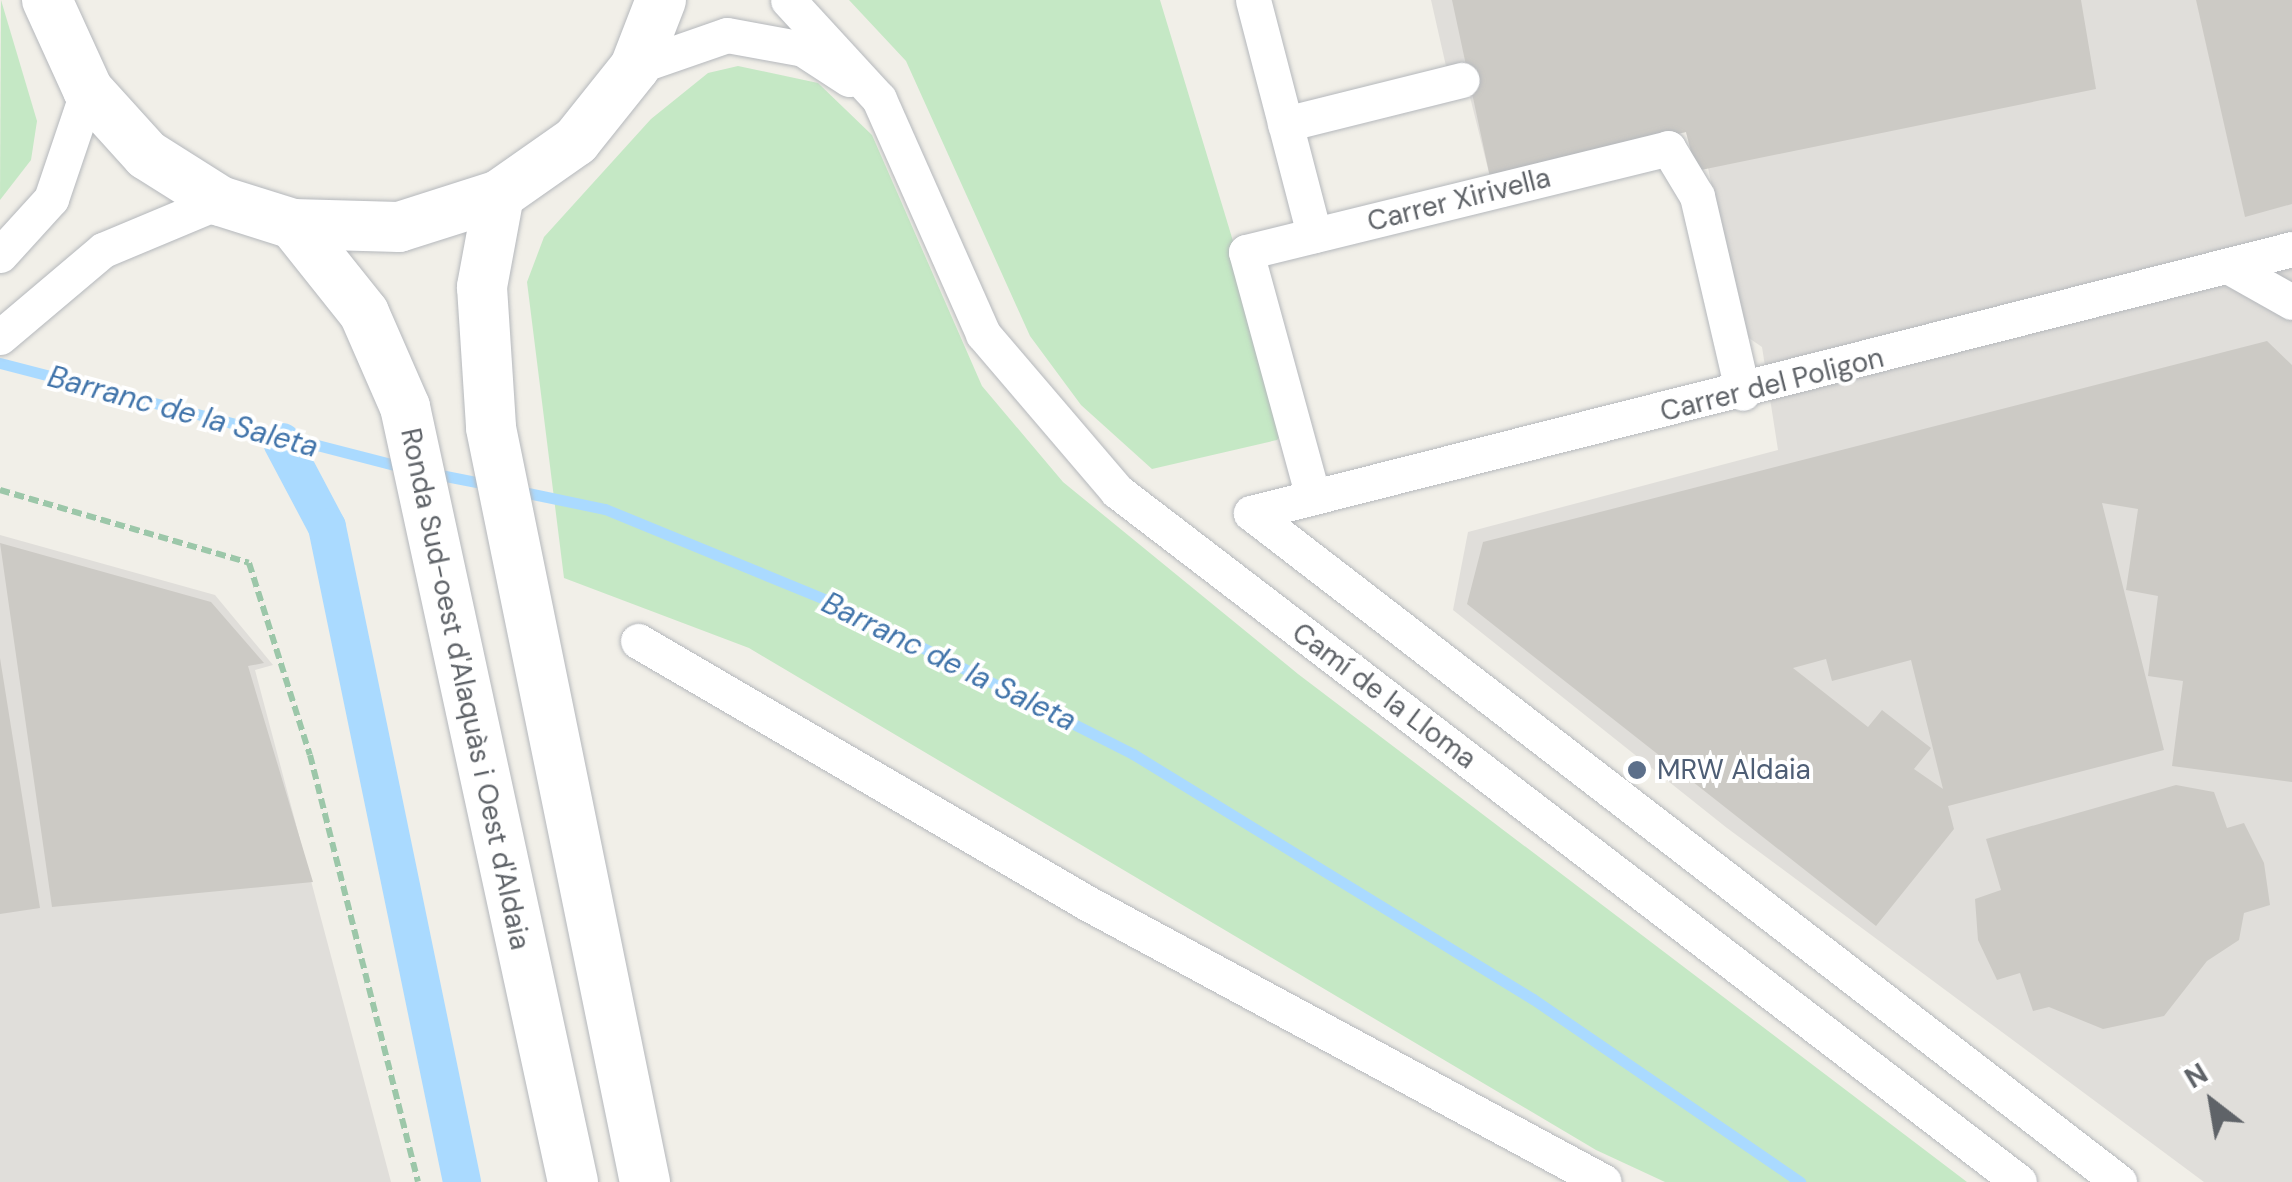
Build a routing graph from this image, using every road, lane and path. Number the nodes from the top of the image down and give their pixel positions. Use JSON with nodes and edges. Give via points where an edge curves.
{"nodes":[{"id":1,"x":47,"y":0,"type":"edge"},
{"id":2,"x":661,"y":0,"type":"edge"},
{"id":3,"x":788,"y":0,"type":"edge"},
{"id":4,"x":1252,"y":0,"type":"edge"},
{"id":5,"x":634,"y":67,"type":"junction"},
{"id":6,"x":1462,"y":80,"type":"dead end"},
{"id":7,"x":88,"y":90,"type":"junction"},
{"id":8,"x":879,"y":99,"type":"junction"},
{"id":9,"x":1285,"y":124,"type":"junction"},
{"id":10,"x":500,"y":195,"type":"junction"},
{"id":11,"x":220,"y":202,"type":"junction"},
{"id":12,"x":294,"y":224,"type":"junction"},
{"id":13,"x":1314,"y":235,"type":"junction"},
{"id":14,"x":2292,"y":249,"type":"edge"},
{"id":15,"x":0,"y":254,"type":"edge"},
{"id":16,"x":2228,"y":266,"type":"junction"},
{"id":17,"x":2292,"y":302,"type":"edge"},
{"id":18,"x":10,"y":327,"type":"edge"},
{"id":19,"x":1743,"y":393,"type":"junction"},
{"id":20,"x":0,"y":490,"type":"edge"},
{"id":21,"x":1313,"y":497,"type":"junction"},
{"id":22,"x":638,"y":641,"type":"dead end"},
{"id":23,"x":418,"y":1182,"type":"edge"},
{"id":24,"x":573,"y":1182,"type":"edge"},
{"id":25,"x":645,"y":1182,"type":"edge"},
{"id":26,"x":1604,"y":1182,"type":"edge"},
{"id":27,"x":2019,"y":1182,"type":"edge"},
{"id":28,"x":2119,"y":1182,"type":"edge"}],
"edges":[{"from":1,"to":7,"type":"main road"},
{"from":2,"to":5,"type":"main road"},
{"from":3,"to":8,"type":"street","name":"Camí de la Lloma"},
{"from":4,"to":9,"type":"street"},
{"from":5,"to":8,"type":"street","via":[[727,35],[803,49]]},
{"from":5,"to":10,"type":"main road","via":[[576,141]]},
{"from":6,"to":9,"type":"street"},
{"from":7,"to":11,"type":"main road","via":[[146,155]]},
{"from":7,"to":15,"type":"street","via":[[51,199]]},
{"from":8,"to":27,"type":"street","name":"Camí de la Lloma","via":[[984,334],[1117,491]]},
{"from":9,"to":13,"type":"street"},
{"from":10,"to":12,"type":"main road","via":[[399,227]]},
{"from":10,"to":25,"type":"main road","via":[[482,288],[491,428]]},
{"from":11,"to":12,"type":"main road"},
{"from":11,"to":18,"type":"street","via":[[103,250]]},
{"from":12,"to":24,"type":"main road","name":"Ronda Sud-oest d'Alaquàs i Oest d'Aldaia","via":[[364,313],[405,407]]},
{"from":13,"to":19,"type":"street","name":"Carrer Xirivella","via":[[1668,148],[1697,196]]},
{"from":13,"to":21,"type":"street","name":"Carrer Xirivella","via":[[1246,252]]},
{"from":14,"to":16,"type":"street","name":"Carrer del Poligon"},
{"from":16,"to":17,"type":"street"},
{"from":16,"to":19,"type":"street","name":"Carrer del Poligon"},
{"from":19,"to":21,"type":"street","name":"Carrer del Poligon"},
{"from":20,"to":23,"type":"path","via":[[249,563],[310,754]]},
{"from":21,"to":28,"type":"street","name":"Carrer del Poligon","via":[[1250,513]]},
{"from":22,"to":26,"type":"street","via":[[1087,903]]}]}
